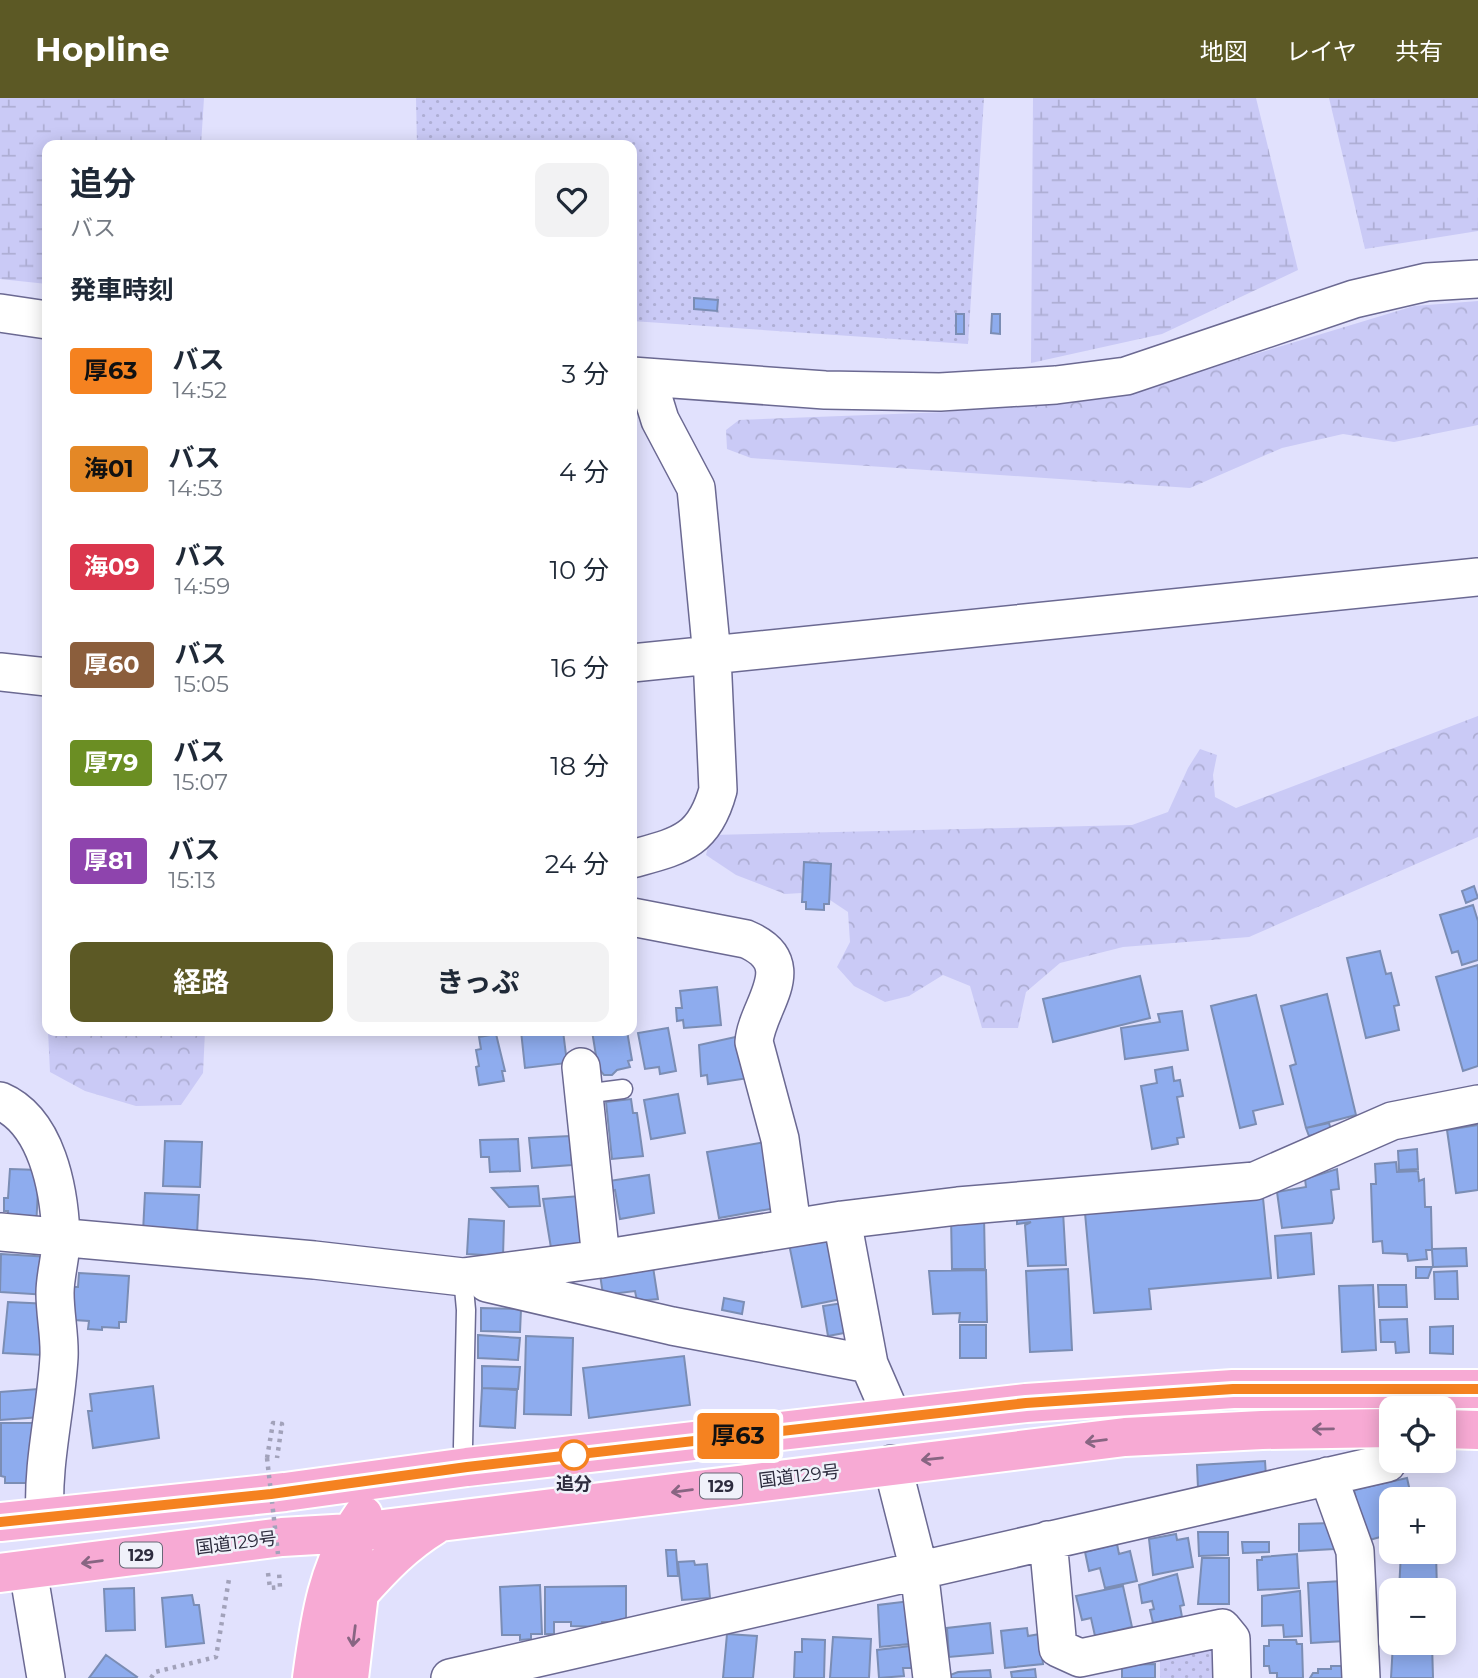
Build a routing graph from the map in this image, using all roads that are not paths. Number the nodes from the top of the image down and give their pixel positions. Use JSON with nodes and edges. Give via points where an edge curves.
{"nodes":[{"id":1,"x":1478,"y":279,"type":"edge"},
{"id":2,"x":0,"y":313,"type":"edge"},
{"id":3,"x":42,"y":319,"type":"edge"},
{"id":4,"x":639,"y":377,"type":"edge"},
{"id":5,"x":1478,"y":576,"type":"edge"},
{"id":6,"x":712,"y":656,"type":"junction"},
{"id":7,"x":637,"y":663,"type":"edge"},
{"id":8,"x":0,"y":672,"type":"edge"},
{"id":9,"x":42,"y":676,"type":"edge"},
{"id":10,"x":637,"y":858,"type":"edge"},
{"id":11,"x":637,"y":918,"type":"edge"},
{"id":12,"x":583,"y":1081,"type":"joint"},
{"id":13,"x":623,"y":1089,"type":"dead end"},
{"id":14,"x":0,"y":1101,"type":"edge"},
{"id":15,"x":1478,"y":1104,"type":"edge"},
{"id":16,"x":842,"y":1220,"type":"junction"},
{"id":17,"x":792,"y":1226,"type":"junction"},
{"id":18,"x":0,"y":1232,"type":"edge"},
{"id":19,"x":61,"y":1237,"type":"junction"},
{"id":20,"x":601,"y":1259,"type":"junction"},
{"id":21,"x":463,"y":1278,"type":"junction"},
{"id":22,"x":869,"y":1364,"type":"junction"},
{"id":23,"x":1478,"y":1389,"type":"edge"},
{"id":24,"x":891,"y":1417,"type":"junction"},
{"id":25,"x":1379,"y":1428,"type":"edge"},
{"id":26,"x":1456,"y":1429,"type":"edge"},
{"id":27,"x":1478,"y":1430,"type":"edge"},
{"id":28,"x":892,"y":1464,"type":"junction"},
{"id":29,"x":1379,"y":1465,"type":"edge"},
{"id":30,"x":467,"y":1467,"type":"junction"},
{"id":31,"x":281,"y":1475,"type":"junction"},
{"id":32,"x":410,"y":1475,"type":"junction"},
{"id":33,"x":1328,"y":1476,"type":"junction"},
{"id":34,"x":45,"y":1516,"type":"junction"},
{"id":35,"x":443,"y":1521,"type":"junction"},
{"id":36,"x":0,"y":1522,"type":"edge"},
{"id":37,"x":351,"y":1533,"type":"junction"},
{"id":38,"x":1048,"y":1540,"type":"junction"},
{"id":39,"x":280,"y":1545,"type":"junction"},
{"id":40,"x":919,"y":1570,"type":"junction"},
{"id":41,"x":14,"y":1572,"type":"edge"},
{"id":42,"x":342,"y":1595,"type":"junction"},
{"id":43,"x":46,"y":1678,"type":"edge"},
{"id":44,"x":312,"y":1678,"type":"edge"},
{"id":45,"x":349,"y":1678,"type":"edge"},
{"id":46,"x":450,"y":1678,"type":"edge"},
{"id":47,"x":932,"y":1678,"type":"edge"},
{"id":48,"x":1232,"y":1678,"type":"edge"},
{"id":49,"x":1361,"y":1678,"type":"edge"}],
"edges":[{"from":1,"to":4,"type":"street","via":[[1427,282],[1354,299],[1126,376],[940,392],[825,390]]},
{"from":2,"to":3,"type":"street"},
{"from":4,"to":6,"type":"street","via":[[696,488]]},
{"from":5,"to":6,"type":"street"},
{"from":6,"to":7,"type":"street"},
{"from":6,"to":10,"type":"street","via":[[718,790],[713,809],[700,831],[677,846]]},
{"from":8,"to":9,"type":"street"},
{"from":11,"to":17,"type":"street","via":[[746,939],[762,946],[771,958],[772,995],[755,1028],[754,1042],[780,1139]]},
{"from":12,"to":13,"type":"lane"},
{"from":12,"to":20,"type":"street"},
{"from":14,"to":19,"type":"street","via":[[37,1135],[50,1163]]},
{"from":15,"to":16,"type":"street","via":[[1392,1121],[1255,1181]]},
{"from":16,"to":17,"type":"street"},
{"from":16,"to":22,"type":"street"},
{"from":17,"to":20,"type":"street"},
{"from":18,"to":19,"type":"street"},
{"from":19,"to":21,"type":"street"},
{"from":19,"to":34,"type":"street","via":[[47,1371]]},
{"from":20,"to":21,"type":"street"},
{"from":21,"to":22,"type":"street"},
{"from":21,"to":30,"type":"lane","via":[[463,1446]]},
{"from":22,"to":24,"type":"street"},
{"from":23,"to":24,"type":"highway","via":[[1233,1389]]},
{"from":24,"to":30,"type":"highway"},
{"from":25,"to":28,"type":"highway","name":"国道129号","number":"129","one_way":true,"via":[[1125,1437]]},
{"from":26,"to":27,"type":"highway"},
{"from":28,"to":35,"type":"highway","name":"国道129号","number":"129","one_way":true},
{"from":28,"to":40,"type":"street"},
{"from":29,"to":33,"type":"street"},
{"from":30,"to":32,"type":"highway"},
{"from":31,"to":32,"type":"highway"},
{"from":31,"to":34,"type":"highway"},
{"from":31,"to":37,"type":"highway"},
{"from":32,"to":37,"type":"highway","via":[[372,1502]]},
{"from":33,"to":38,"type":"street"},
{"from":33,"to":49,"type":"street","via":[[1355,1551]]},
{"from":34,"to":36,"type":"highway"},
{"from":35,"to":37,"type":"highway","name":"国道129号","number":"129"},
{"from":35,"to":42,"type":"highway","via":[[410,1540]]},
{"from":37,"to":39,"type":"highway","name":"国道129号","number":"129"},
{"from":37,"to":42,"type":"highway"},
{"from":38,"to":40,"type":"street"},
{"from":38,"to":48,"type":"street","via":[[1058,1648],[1080,1658],[1222,1628],[1231,1639]]},
{"from":39,"to":41,"type":"highway","name":"国道129号","number":"129","one_way":true,"via":[[228,1544]]},
{"from":39,"to":42,"type":"highway"},
{"from":40,"to":46,"type":"street"},
{"from":40,"to":47,"type":"street"},
{"from":41,"to":43,"type":"street"},
{"from":42,"to":44,"type":"highway"},
{"from":42,"to":45,"type":"highway","one_way":true}]}
